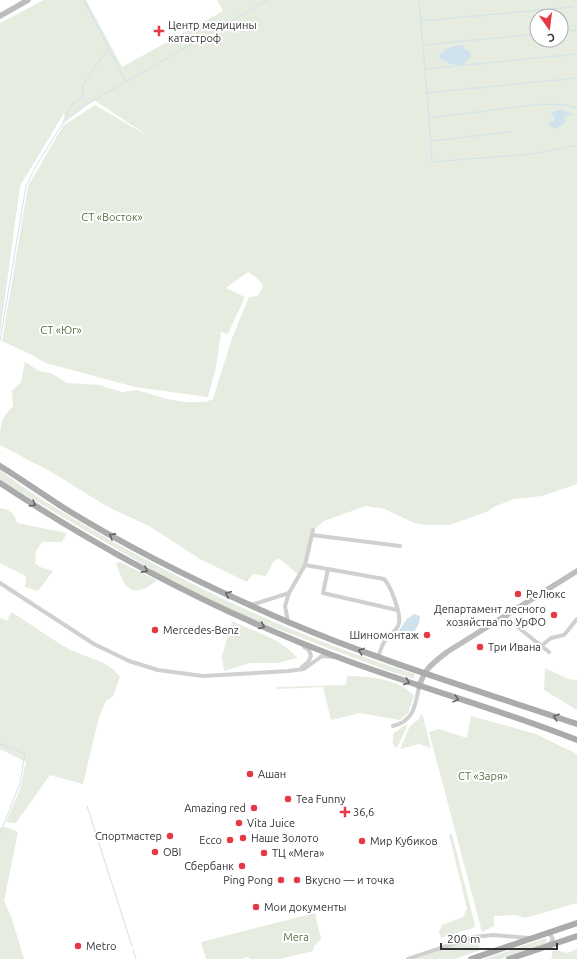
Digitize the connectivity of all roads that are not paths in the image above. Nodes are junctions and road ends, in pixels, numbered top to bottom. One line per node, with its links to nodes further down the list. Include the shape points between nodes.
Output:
1 (28, 0): 2 (street)
2 (0, 16)
3 (0, 466): 13 (main road, one-way to 3, via 112,536)
4 (0, 483): 18 (main road, one-way to 18, via 84,536 164,580)
5 (313, 530): 6 (street)
6 (312, 535): 7 (street); 8 (street)
7 (400, 546)
8 (305, 565): 9 (street); 12 (street)
9 (328, 569): 14 (street, via 384,580 388,584); 14 (street, via 323,593)
10 (577, 571): 15 (street)
11 (0, 583): 23 (street, via 94,644 129,661 158,670 193,676)
12 (289, 593): 13 (street); 17 (street, via 284,606)
13 (252, 605): 17 (main road)
14 (397, 610): 21 (street, via 400,622 394,633 384,642)
15 (504, 616): 19 (street); 24 (street, via 447,652)
16 (577, 619): 19 (street, via 564,635 551,638)
17 (288, 622): 21 (main road, one-way to 17)
18 (291, 639): 22 (main road); 23 (street, via 309,650 311,656 305,665)
19 (541, 646): 20 (street)
20 (549, 652)
21 (378, 657): 24 (main road)
22 (344, 660): 23 (street, via 322,656 304,668); 25 (main road, one-way to 25)
23 (289, 671)
24 (424, 673): 25 (street); 26 (main road, one-way to 24)
25 (419, 687): 27 (street, via 411,716 403,724); 28 (main road, one-way to 28)
26 (577, 724)
27 (393, 726)
28 (577, 740)
29 (577, 923): 30 (main road)
30 (546, 934): 32 (main road); 33 (street, via 550,934 553,939)
31 (577, 936): 33 (main road)
32 (533, 938): 34 (street, via 480,936); 35 (main road)
33 (549, 945): 36 (main road)
34 (408, 959)
35 (471, 959)
36 (509, 959)

